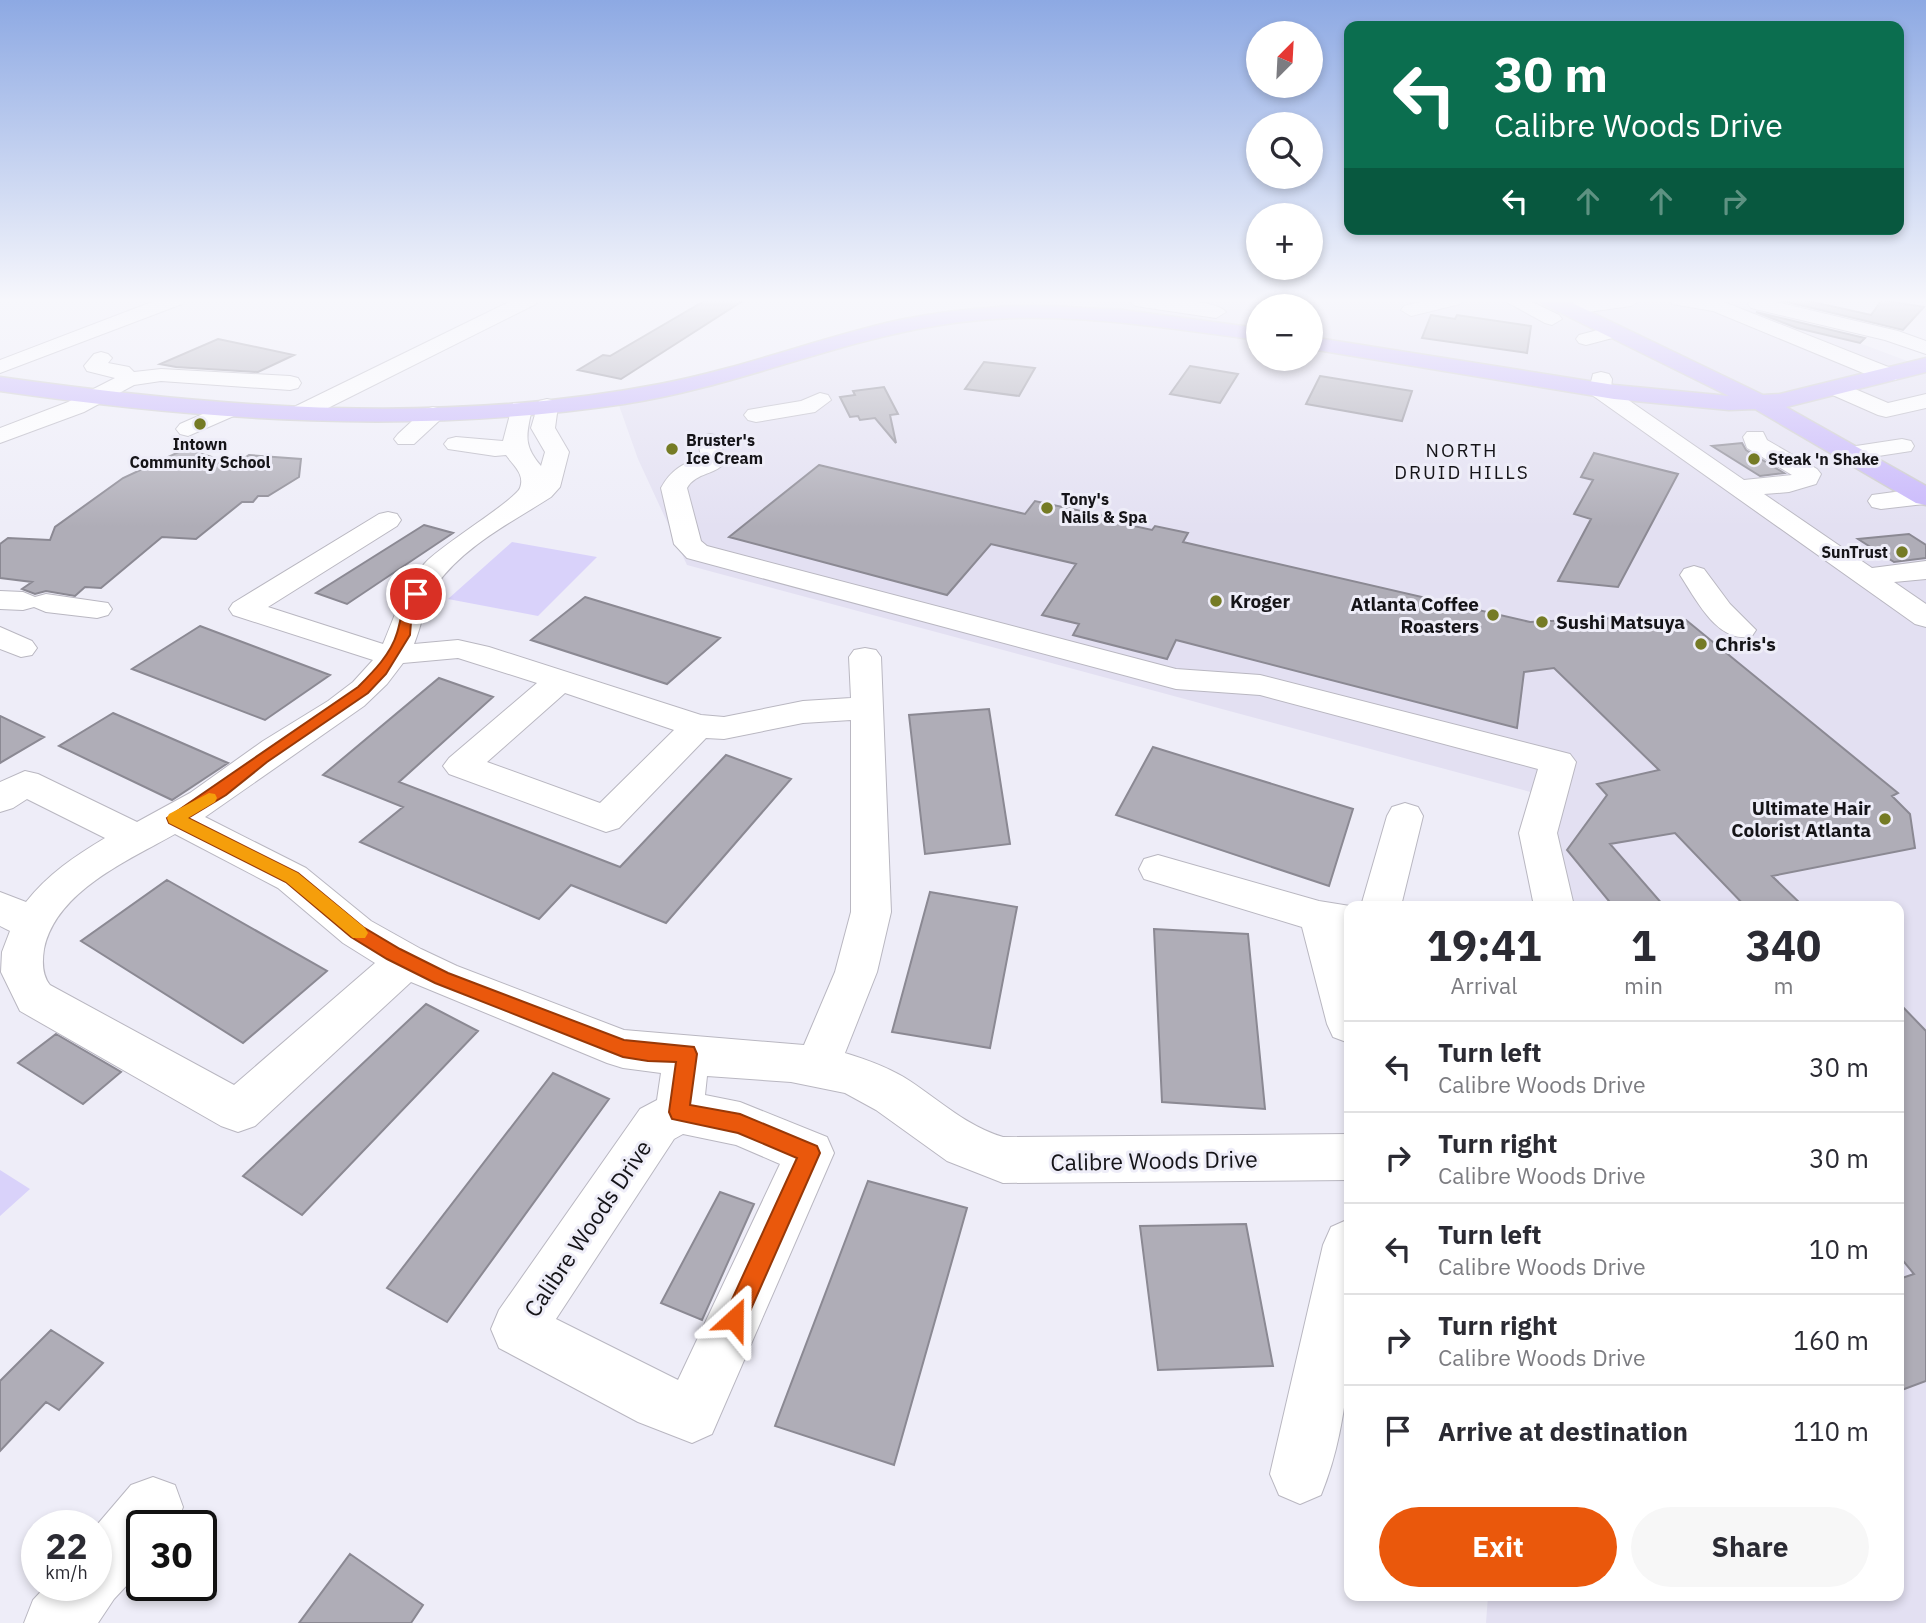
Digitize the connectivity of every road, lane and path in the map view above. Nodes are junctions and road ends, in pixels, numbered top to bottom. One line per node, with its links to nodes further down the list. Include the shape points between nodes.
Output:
1 (125, 376): 10 (street)
2 (155, 376): 10 (street)
3 (173, 376): 11 (street)
4 (375, 376): 23 (street)
5 (730, 376): 20 (main road, via 628,397)
6 (1544, 376): 13 (main road)
7 (1694, 376): 15 (main road, via 1687,390)
8 (1705, 376): 19 (main road)
9 (1885, 376): 14 (main road)
10 (129, 379): 16 (street)
11 (290, 383)
12 (0, 384): 16 (main road)
13 (1605, 387): 15 (main road); 34 (main road, via 1758,421); 35 (street)
14 (1836, 388): 18 (street, via 1886,410); 19 (main road)
15 (1656, 397): 19 (main road)
16 (96, 398): 22 (main road); 27 (street)
17 (820, 400): 25 (street, via 807,407)
18 (1926, 401)
19 (1760, 402): 34 (main road)
20 (547, 406): 21 (main road); 38 (street, via 543,428 555,445 553,461 561,484)
21 (521, 408): 24 (main road); 33 (street)
22 (228, 410): 23 (main road); 26 (street)
23 (302, 412): 24 (main road)
24 (433, 414): 29 (street)
25 (756, 415)
26 (188, 429)
27 (0, 436)
28 (1755, 437): 35 (street, via 1755,443 1808,474 1807,479)
29 (406, 439)
30 (710, 441): 58 (street, via 714,461 690,470 674,488 688,544 696,552 1176,678 1260,685 1558,762 1538,833)
31 (456, 444): 33 (street)
32 (1902, 446): 34 (street)
33 (515, 447): 38 (street, via 533,471 534,486)
34 (1849, 452): 36 (main road)
35 (1740, 488): 42 (street)
36 (1925, 496): 37 (street)
37 (1881, 501)
38 (515, 515): 47 (street, via 440,563 425,580)
39 (388, 520): 47 (street, via 244,609)
40 (1926, 570): 42 (street)
41 (1694, 575): 46 (street, via 1719,610)
42 (1866, 577): 45 (street)
43 (23, 601): 44 (street)
44 (97, 609)
45 (1926, 618)
46 (1741, 630)
47 (392, 655): 49 (street, via 457,649); 54 (street, via 363,690 337,710)
48 (865, 657): 50 (street)
49 (560, 680): 51 (street); 51 (street, via 461,766 606,819)
50 (868, 708): 51 (street, via 803,712 724,728); 64 (street, via 868,937)
51 (698, 726)
52 (0, 799): 55 (street, via 24,783)
53 (1405, 816): 57 (street)
54 (175, 818): 55 (street); 61 (street, Calibre Woods Drive, via 292,878 357,932)
55 (137, 838): 59 (street)
56 (1158, 869): 60 (street)
57 (1382, 901)
58 (1553, 901)
59 (16, 916): 61 (street, via 21,972 35,998 238,1111)
60 (1334, 919): 62 (street)
61 (406, 961): 63 (street, Calibre Woods Drive, via 603,1042 648,1053)
62 (1344, 989)
63 (687, 1054): 64 (street, Calibre Woods Drive, via 749,1057); 65 (street)
64 (816, 1068): 66 (street, Calibre Woods Drive, via 866,1081 963,1145 1003,1160)
65 (679, 1112): 65 (street, Calibre Woods Drive, via 657,1124 519,1329 659,1402 692,1414 810,1153 740,1124)
66 (1344, 1157)
67 (1344, 1268): 68 (street)
68 (1300, 1474)
69 (153, 1507): 70 (street)
70 (112, 1557)
71 (75, 1601): 72 (street)
72 (56, 1623)

